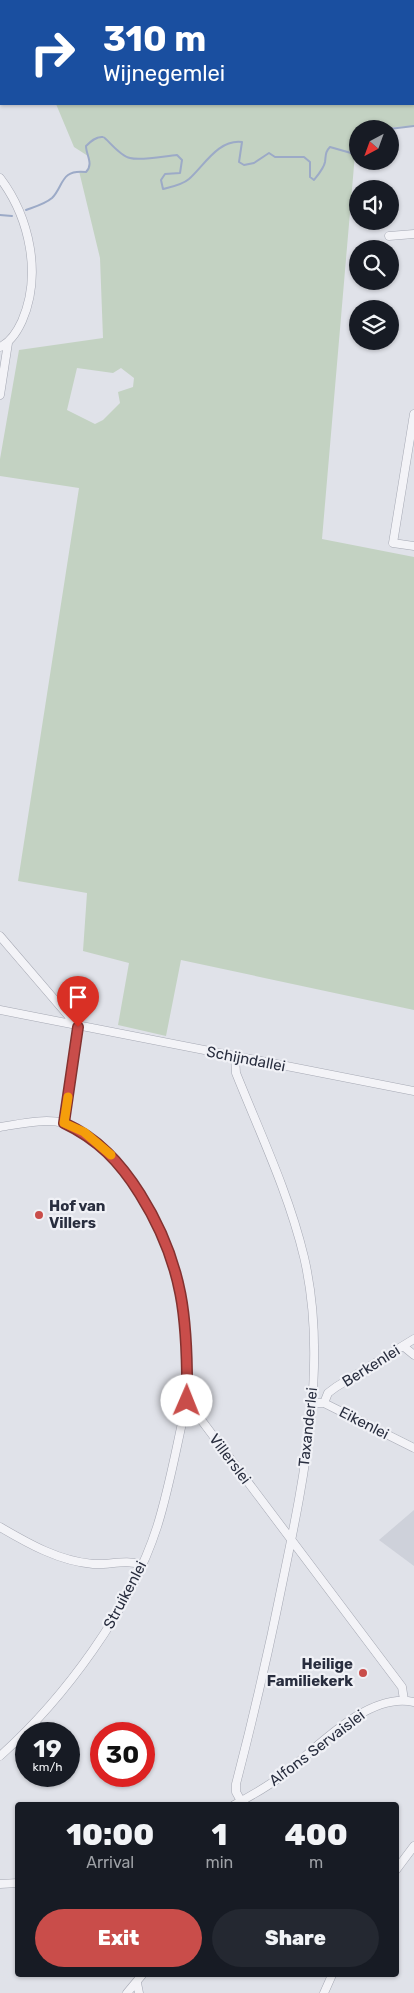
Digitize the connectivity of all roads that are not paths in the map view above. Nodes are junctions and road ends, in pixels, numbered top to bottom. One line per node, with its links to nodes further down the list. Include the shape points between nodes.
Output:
1 (0, 178): 4 (street, via 21,218 32,259 31,289 25,313)
2 (414, 234): 3 (street)
3 (389, 236)
4 (4, 345): 5 (street)
5 (0, 395)
6 (414, 414): 7 (street, via 393,543)
7 (414, 546)
8 (0, 936): 10 (street)
9 (0, 1010): 10 (street, Schijndallei)
10 (78, 1027): 11 (street, Schijndallei); 13 (street)
11 (235, 1056): 12 (street, Schijndallei); 18 (street, Taxanderlei, via 236,1073 287,1201 304,1259 312,1324)
12 (414, 1091)
13 (64, 1123): 14 (street, via 37,1122); 20 (street, via 84,1132 108,1151 153,1215 171,1254 185,1318)
14 (0, 1127)
15 (414, 1339): 16 (street, Berkenlei)
16 (403, 1346): 17 (street); 19 (street, Berkenlei)
17 (414, 1356)
18 (313, 1391): 19 (street, Berkenlei); 21 (street, Taxanderlei)
19 (328, 1393): 22 (street, Berkenlei)
20 (187, 1401): 25 (street, Villerslei); 26 (street, Struikenlei, via 162,1510)
21 (313, 1403): 22 (street, Eikenlei); 25 (street, Taxanderlei)
22 (324, 1403): 23 (street, Eikenlei)
23 (414, 1448)
24 (0, 1527): 26 (street, via 54,1555 93,1564 132,1561)
25 (292, 1540): 27 (street, Villerslei, via 402,1687); 30 (street, Taxanderlei, via 236,1784)
26 (143, 1565): 29 (street, Struikenlei, via 124,1602 84,1662)
27 (404, 1700): 28 (street); 31 (street, Alfons Servaislei, via 378,1706 354,1718 282,1776)
28 (414, 1702)
29 (0, 1756)
30 (238, 1802)
31 (240, 1802)
32 (414, 1846): 33 (street)
33 (399, 1866)
34 (15, 1883): 35 (street)
35 (0, 1884)
36 (141, 1977): 38 (street)
37 (331, 1977): 41 (street)
38 (138, 1982): 39 (street); 40 (street)
39 (127, 1993)
40 (139, 1993)
41 (324, 1993)

